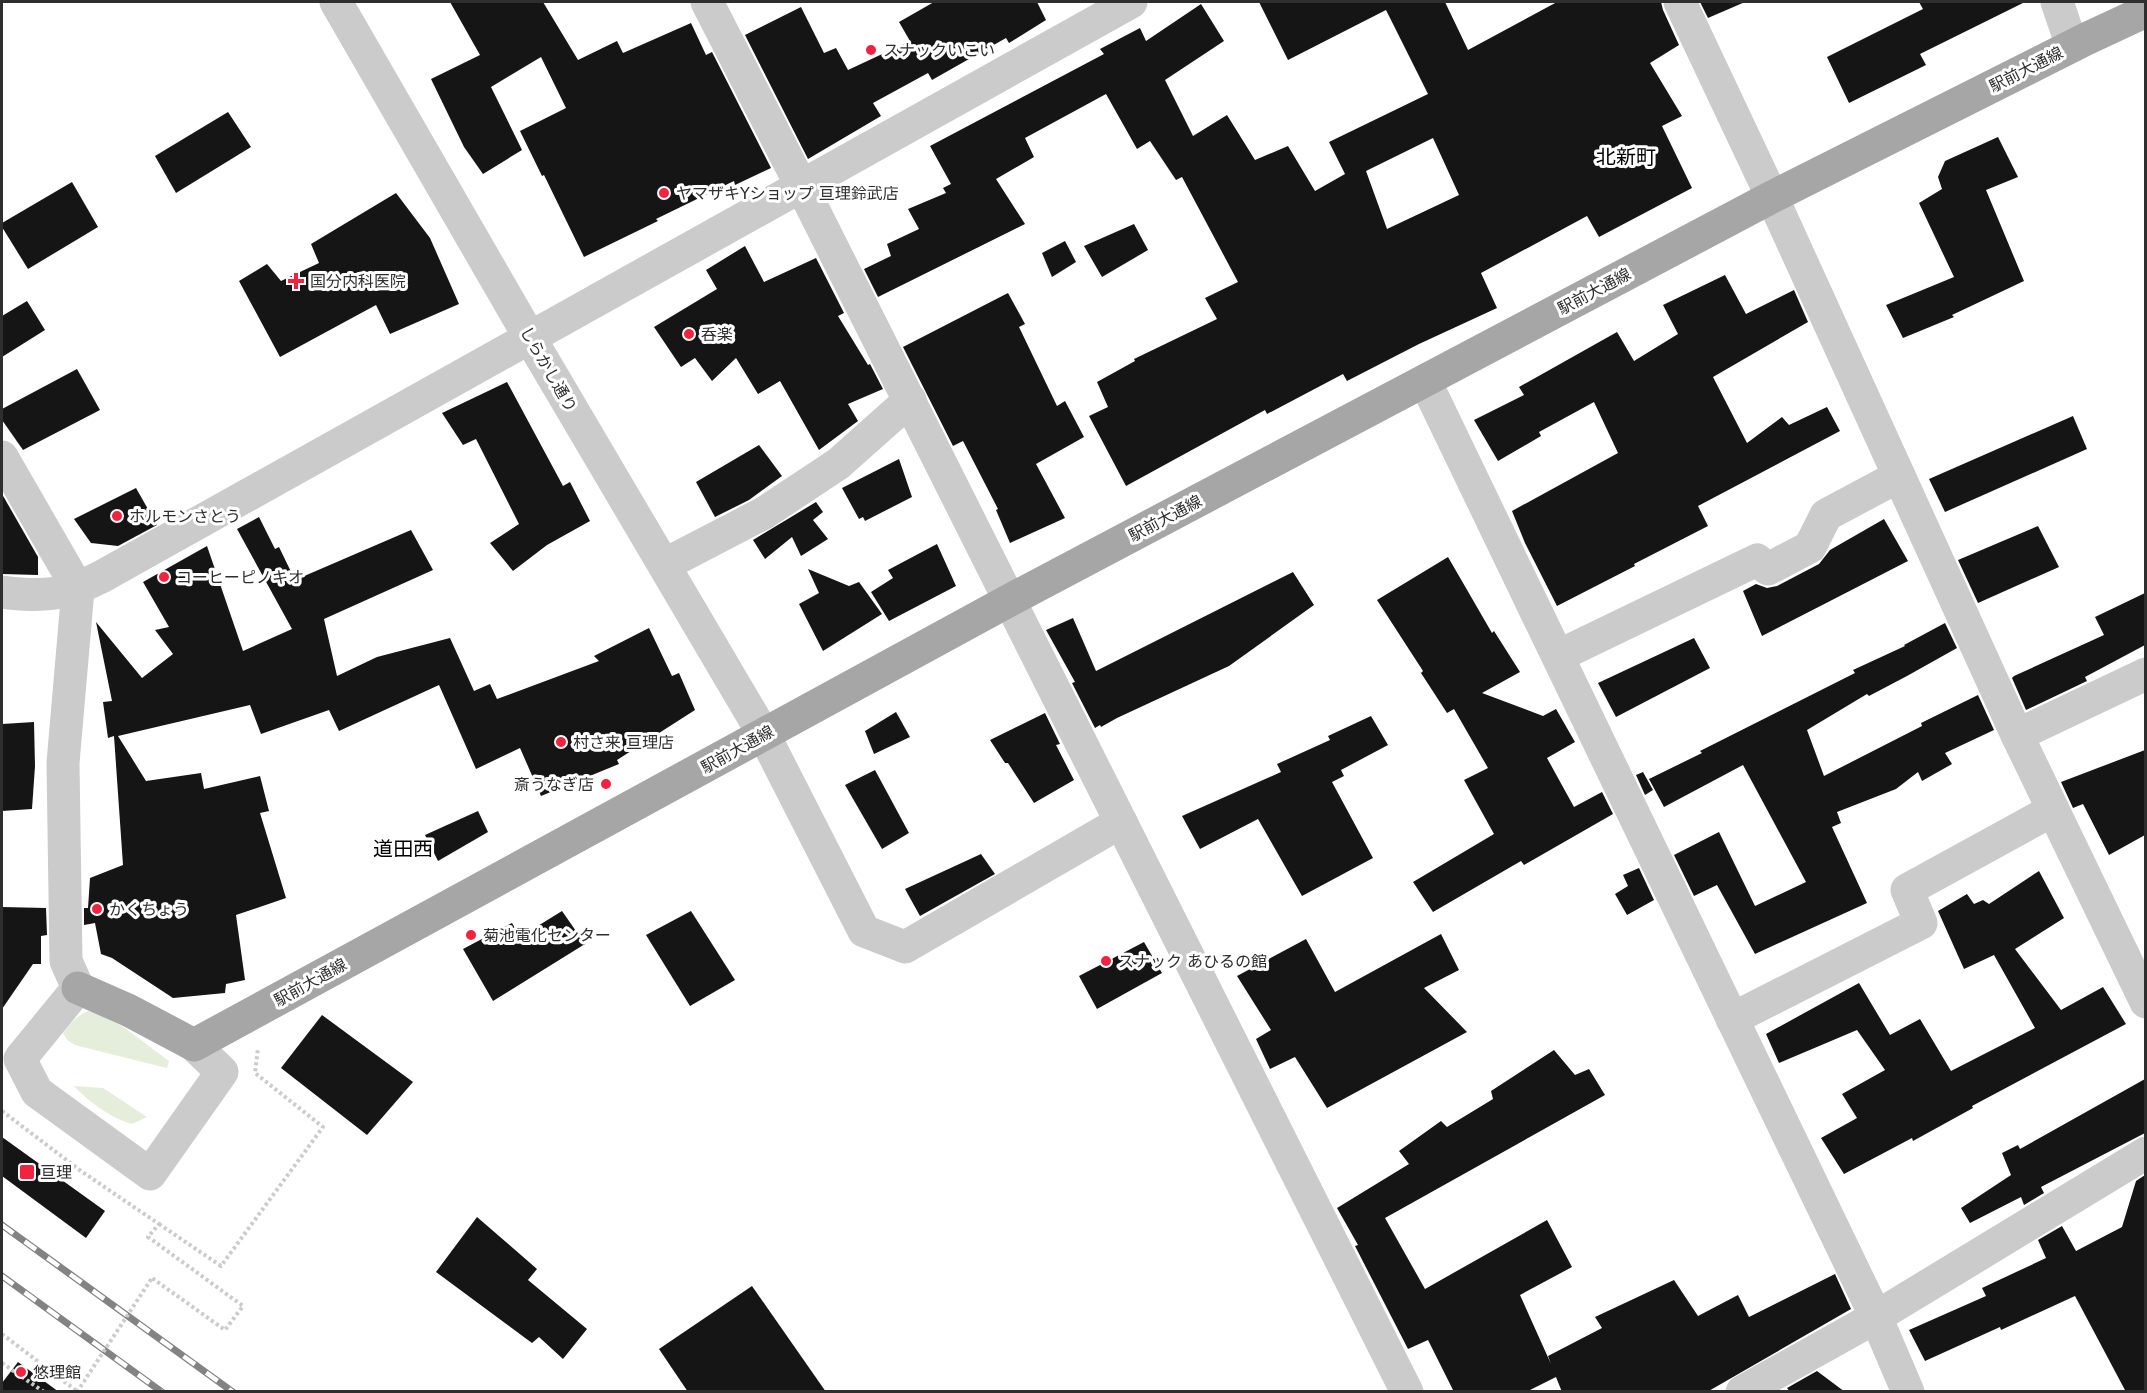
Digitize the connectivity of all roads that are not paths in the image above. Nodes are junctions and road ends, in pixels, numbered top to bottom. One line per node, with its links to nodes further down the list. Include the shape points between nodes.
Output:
1 (336, 2): 10 (street, しらかし通り)
2 (707, 2): 8 (street)
3 (1131, 2): 8 (street)
4 (1680, 2): 9 (street)
5 (2057, 2): 7 (street)
6 (2145, 11): 7 (main road, 駅前大通線)
7 (2072, 46): 9 (main road, 駅前大通線)
8 (802, 186): 10 (street); 12 (street)
9 (1772, 197): 11 (main road, 駅前大通線); 14 (street)
10 (530, 338): 15 (street, しらかし通り); 16 (street)
11 (1425, 381): 18 (main road, 駅前大通線); 19 (street)
12 (910, 400): 15 (street, via 838,464 764,513); 18 (street)
13 (2, 457): 16 (street)
14 (1899, 476): 19 (street, via 1826,515 1810,547 1768,569 1757,560); 22 (street)
15 (664, 565): 21 (street, しらかし通り)
16 (78, 589): 17 (street, via 34,597); 25 (street, via 63,763 66,961)
17 (2, 592)
18 (1010, 600): 21 (main road, 駅前大通線); 24 (street)
19 (1558, 656): 27 (street)
20 (2145, 675): 22 (street)
21 (764, 735): 24 (street, しらかし通り, via 864,931 905,947); 28 (main road, 駅前大通線)
22 (2017, 735): 23 (street)
23 (2053, 810): 26 (street); 27 (street, via 1907,890 1921,923)
24 (1121, 822): 31 (street)
25 (78, 988): 28 (main road); 28 (street, via 20,1059 37,1092 150,1174 222,1072)
26 (2145, 1002)
27 (1732, 1019): 30 (street)
28 (194, 1045)
29 (2145, 1153): 30 (street)
30 (1875, 1317): 32 (street); 33 (street)
31 (1407, 1392)
32 (1742, 1392)
33 (1908, 1392)

